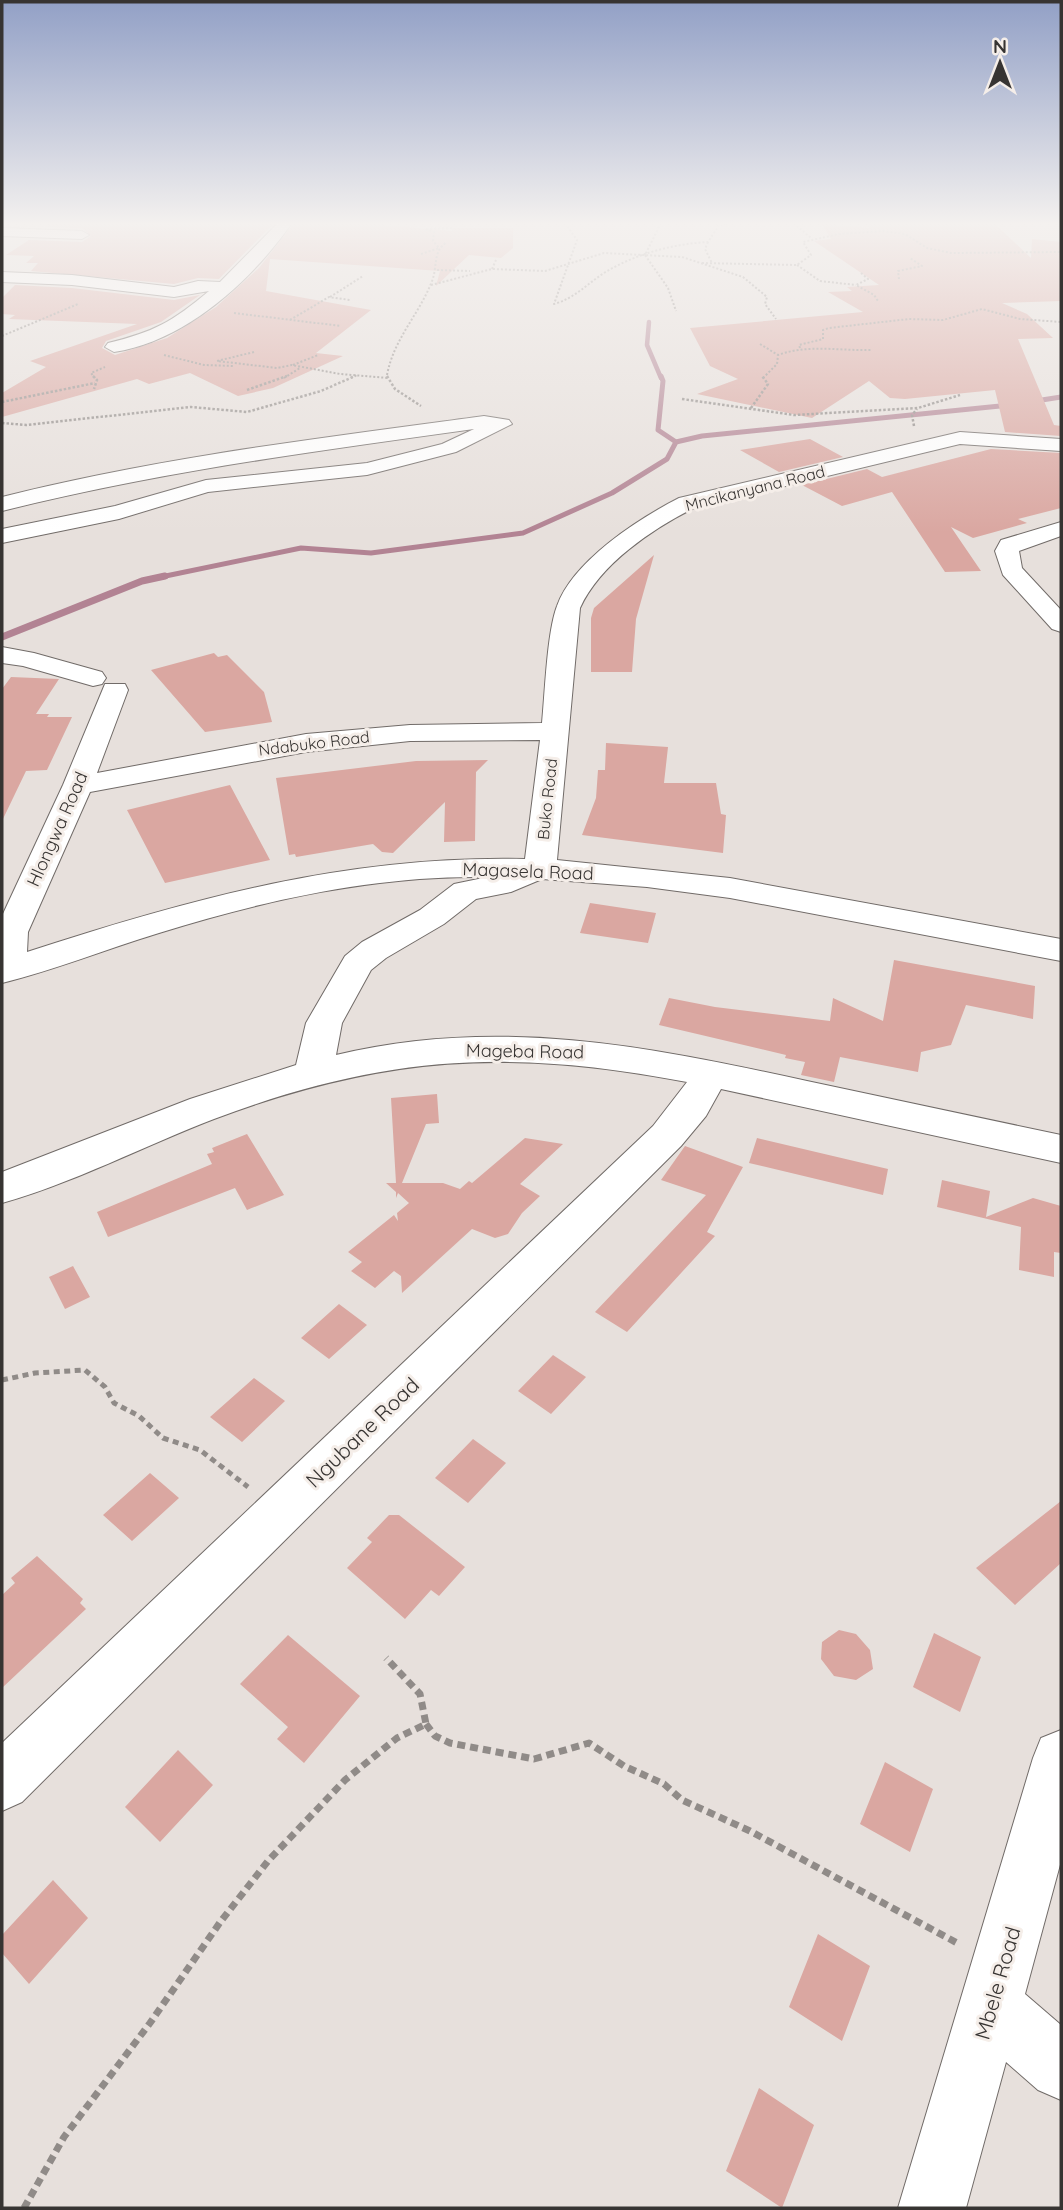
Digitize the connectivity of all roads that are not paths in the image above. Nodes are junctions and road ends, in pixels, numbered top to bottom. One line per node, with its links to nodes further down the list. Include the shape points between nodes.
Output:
1 (168, 326): 2 (street, via 149,339)
2 (114, 347)
3 (1061, 446): 9 (street, Mncikanyana Road, via 960,438 710,496 663,514 611,554 572,595)
4 (2, 504): 6 (street, via 214,458 484,422 502,424 449,448 367,469 206,486 119,512)
5 (1061, 528): 7 (street, via 1009,545 1007,551 1011,570)
6 (2, 536)
7 (1061, 624)
8 (2, 656): 10 (street, Hlongwa Road, via 24,656 104,684)
9 (554, 731): 10 (street, Ndabuko Road, via 410,733 306,743); 11 (street, Buko Road)
10 (78, 785): 13 (street, Hlongwa Road, via 11,932)
11 (540, 868): 12 (street, Magasela Road, via 718,887); 13 (street, Magasela Road, via 397,872 321,883 181,917); 15 (street, via 500,885 461,893 357,964 324,1023)
12 (1061, 950)
13 (7, 970)
14 (711, 1074): 15 (street, Mageba Road, via 591,1052 484,1047 413,1053); 16 (street, Mageba Road); 19 (street, Ngubane Road, via 667,1136)
15 (313, 1075): 17 (street, Mageba Road, via 237,1097)
16 (1061, 1150)
17 (2, 1188)
18 (1061, 1758): 20 (street, Mbele Road)
19 (2, 1782)
20 (996, 1987): 21 (street); 22 (street, Mbele Road)
21 (1061, 2067)
22 (932, 2208)

